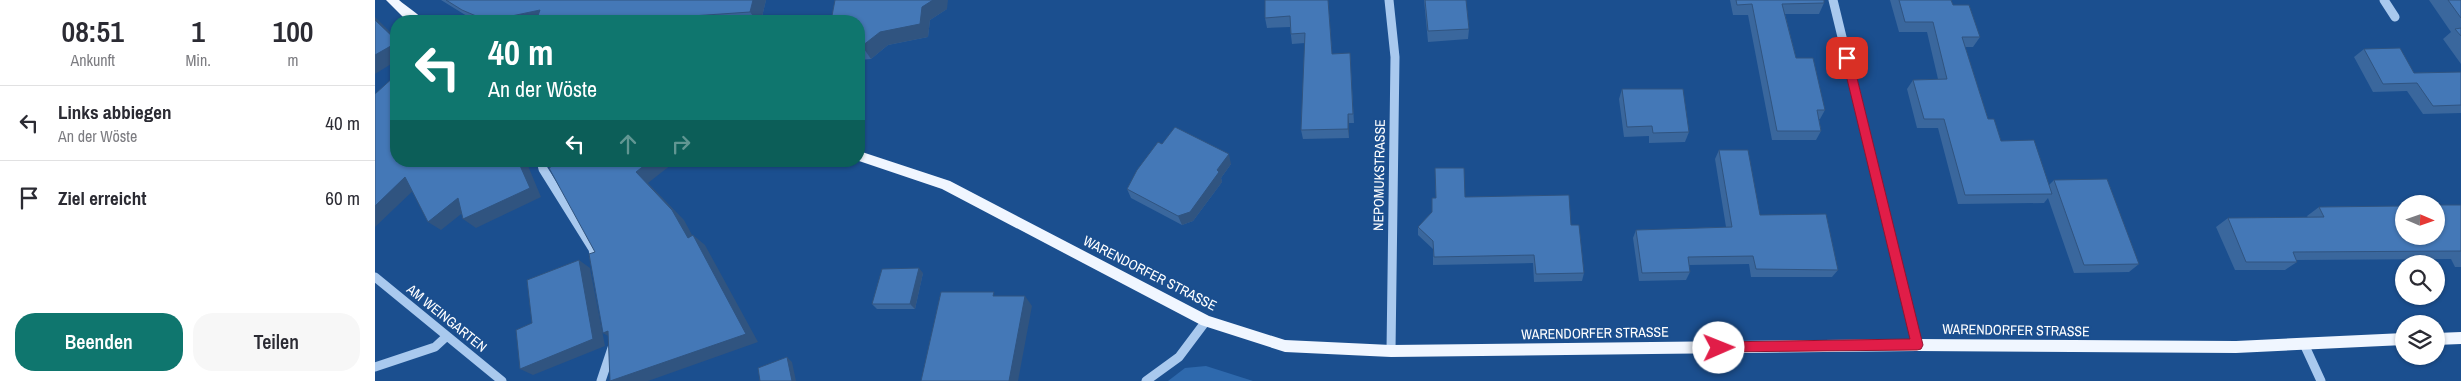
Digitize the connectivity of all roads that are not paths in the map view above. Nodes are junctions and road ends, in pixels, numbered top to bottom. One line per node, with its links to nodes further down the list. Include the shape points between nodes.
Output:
1 (392, 0): 5 (main road)
2 (1389, 0): 19 (street, NEPOMUKSTRASSE, via 1395,57)
3 (1833, 0): 18 (street)
4 (2384, 0): 6 (street)
5 (408, 15)
6 (2395, 17)
7 (865, 158): 11 (main road, WARENDORFER STRASSE, via 946,185)
8 (542, 167): 9 (street, via 593,249)
9 (598, 276)
10 (375, 277): 12 (street, AM WEINGARTEN)
11 (1205, 321): 19 (main road, WARENDORFER STRASSE, via 1285,346); 23 (street, via 1179,357)
12 (447, 336): 20 (street, via 435,347); 21 (street, AM WEINGARTEN)
13 (2461, 338): 15 (main road)
14 (2395, 339): 17 (main road, WARENDORFER STRASSE)
15 (2445, 339)
16 (610, 341): 22 (street, via 612,350)
17 (2304, 344): 18 (main road, WARENDORFER STRASSE, via 2187,348); 24 (street)
18 (1917, 345): 19 (main road, WARENDORFER STRASSE)
19 (1391, 351)
20 (375, 367)
21 (501, 381)
22 (601, 381)
23 (1146, 381)
24 (2321, 381)

